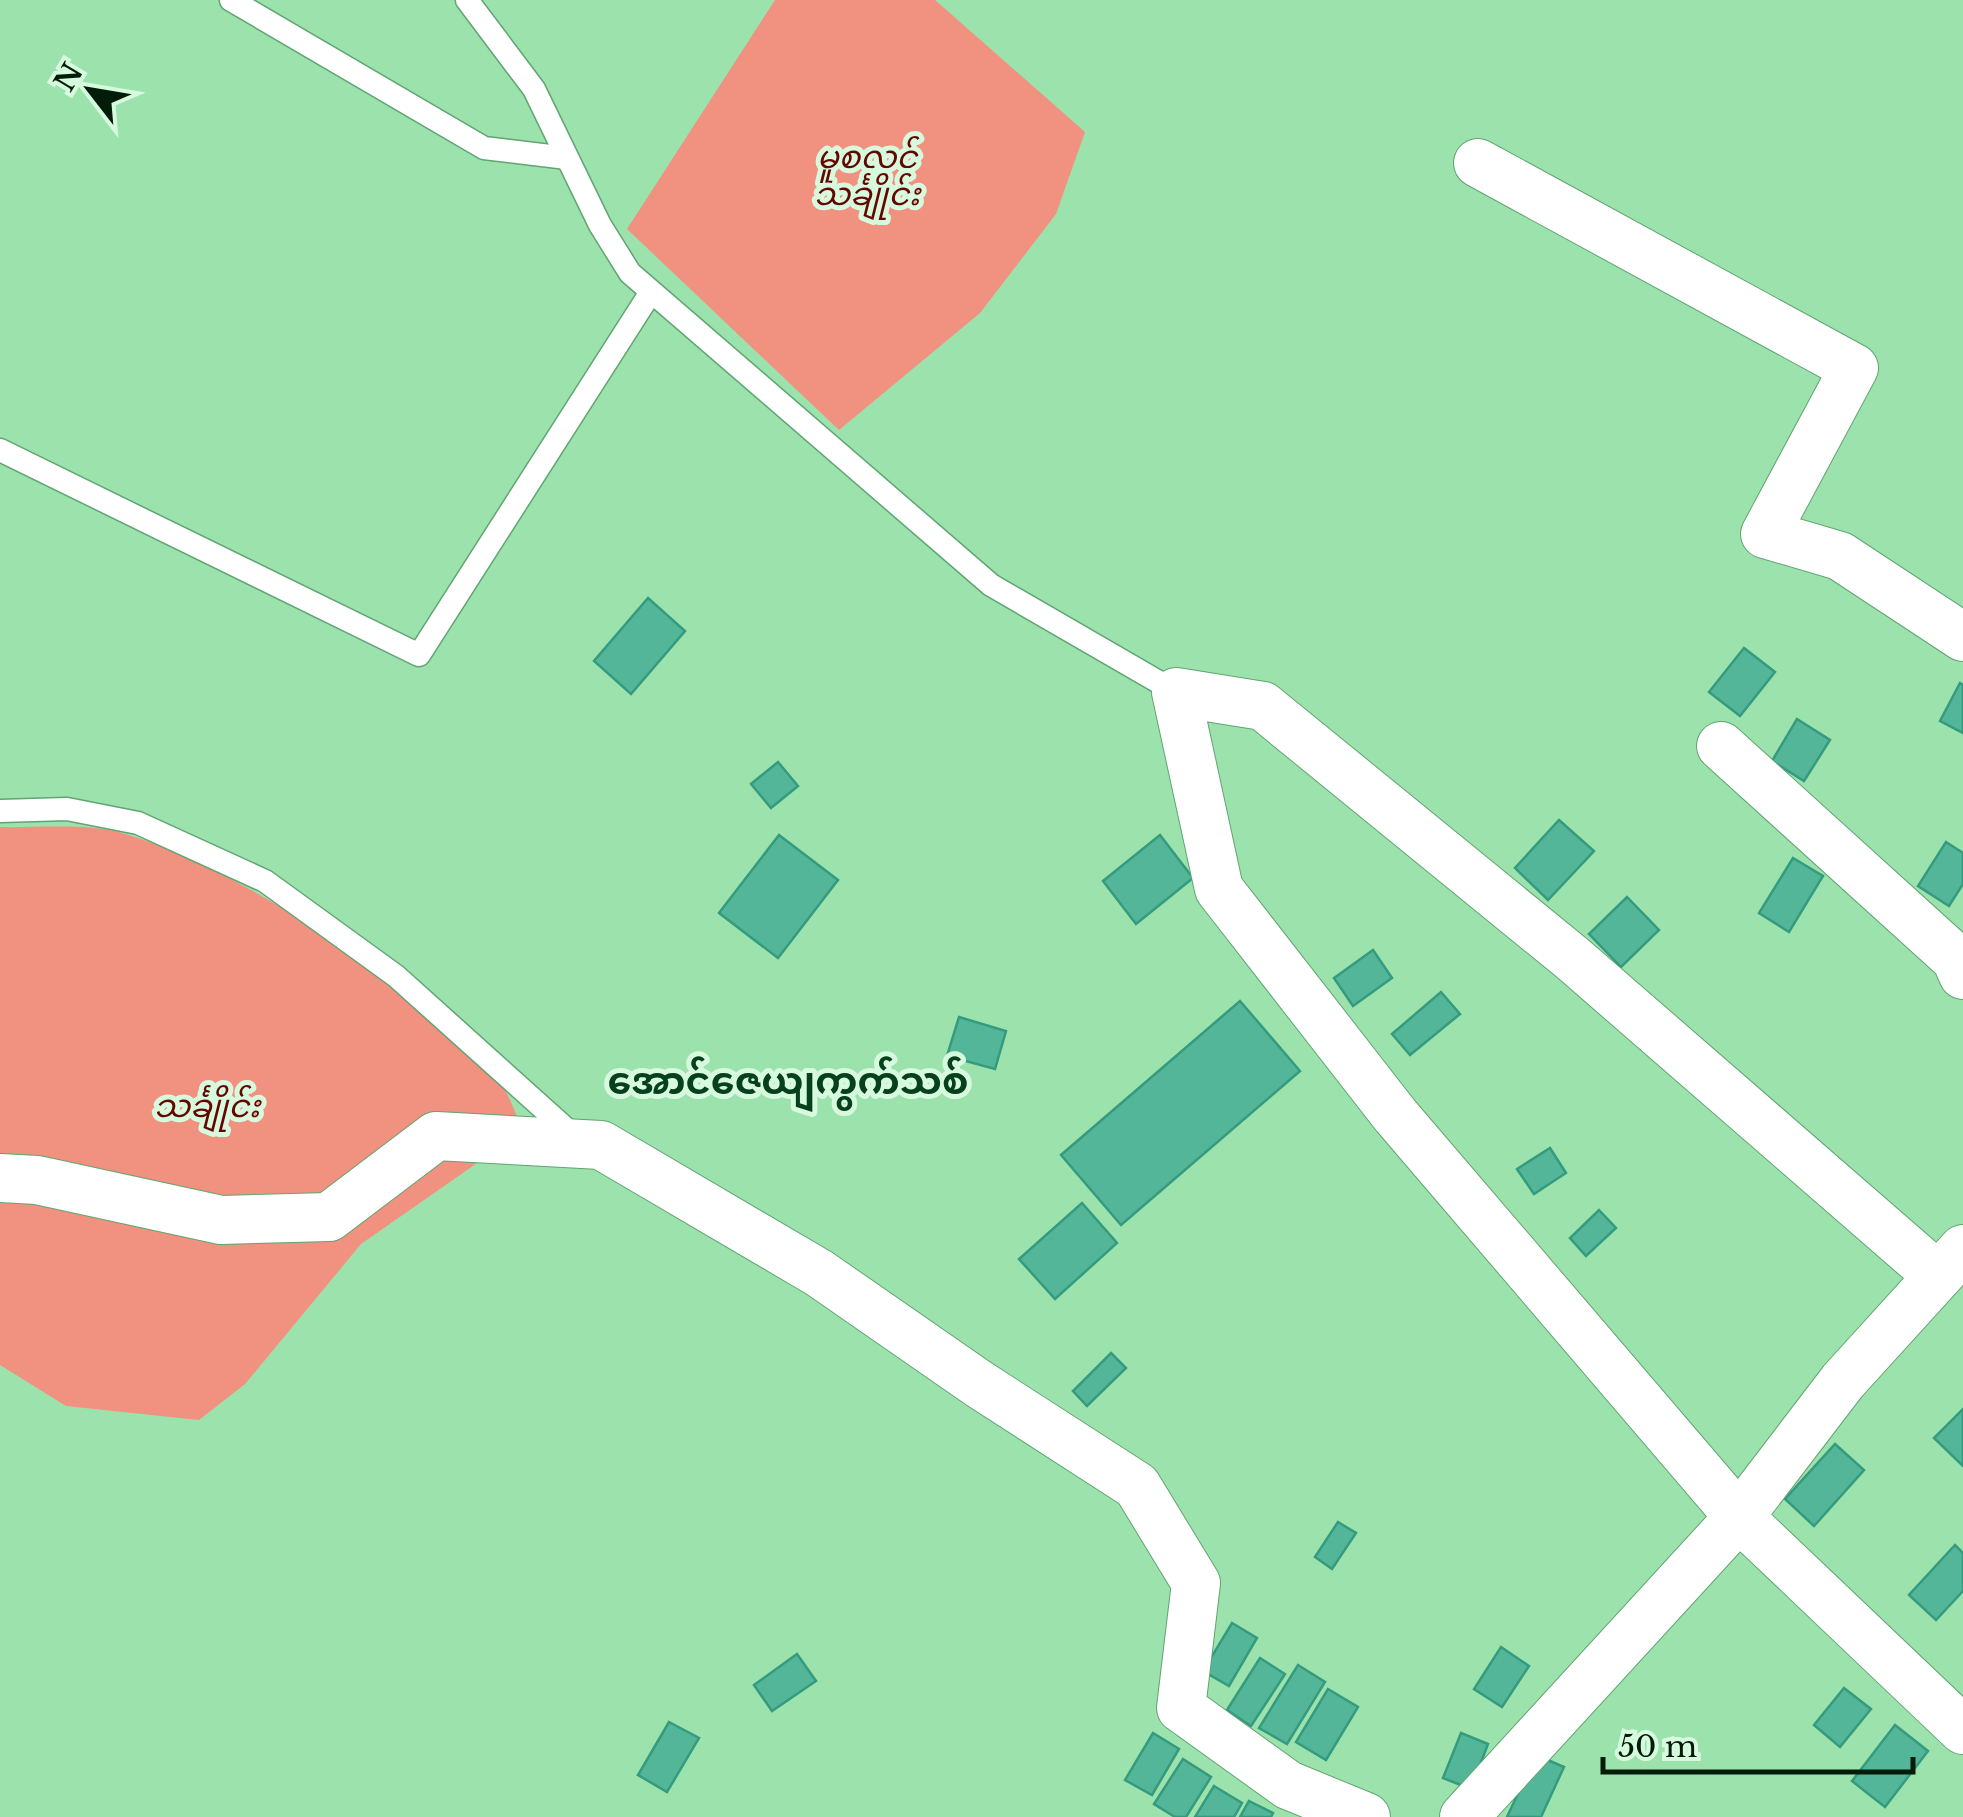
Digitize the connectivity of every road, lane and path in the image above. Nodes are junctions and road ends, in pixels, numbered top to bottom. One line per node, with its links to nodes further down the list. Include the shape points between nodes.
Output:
1 (231, 0): 3 (lane, via 484,148)
2 (467, 0): 3 (lane, via 534,89)
3 (568, 158): 5 (lane, via 630,274)
4 (1478, 163): 7 (street, via 1854,368 1765,534 1840,556)
5 (651, 292): 6 (lane, via 419,655); 8 (lane, via 991,584)
6 (0, 450)
7 (1963, 637)
8 (1176, 692): 14 (street, via 1263,706); 15 (street, via 1219,889 1395,1115)
9 (1722, 746): 11 (street, via 1956,958)
10 (0, 811): 12 (lane, via 67,810 138,823 265,882 396,976)
11 (1963, 975)
12 (582, 1144): 13 (street, via 436,1136 329,1218 221,1220); 17 (street, via 601,1145 819,1274 1137,1486 1196,1583 1181,1708 1288,1785)
13 (0, 1178)
14 (1951, 1262): 15 (street, via 1843,1381)
15 (1739, 1517): 16 (street); 18 (street)
16 (1963, 1730)
17 (1366, 1817)
18 (1464, 1817)

